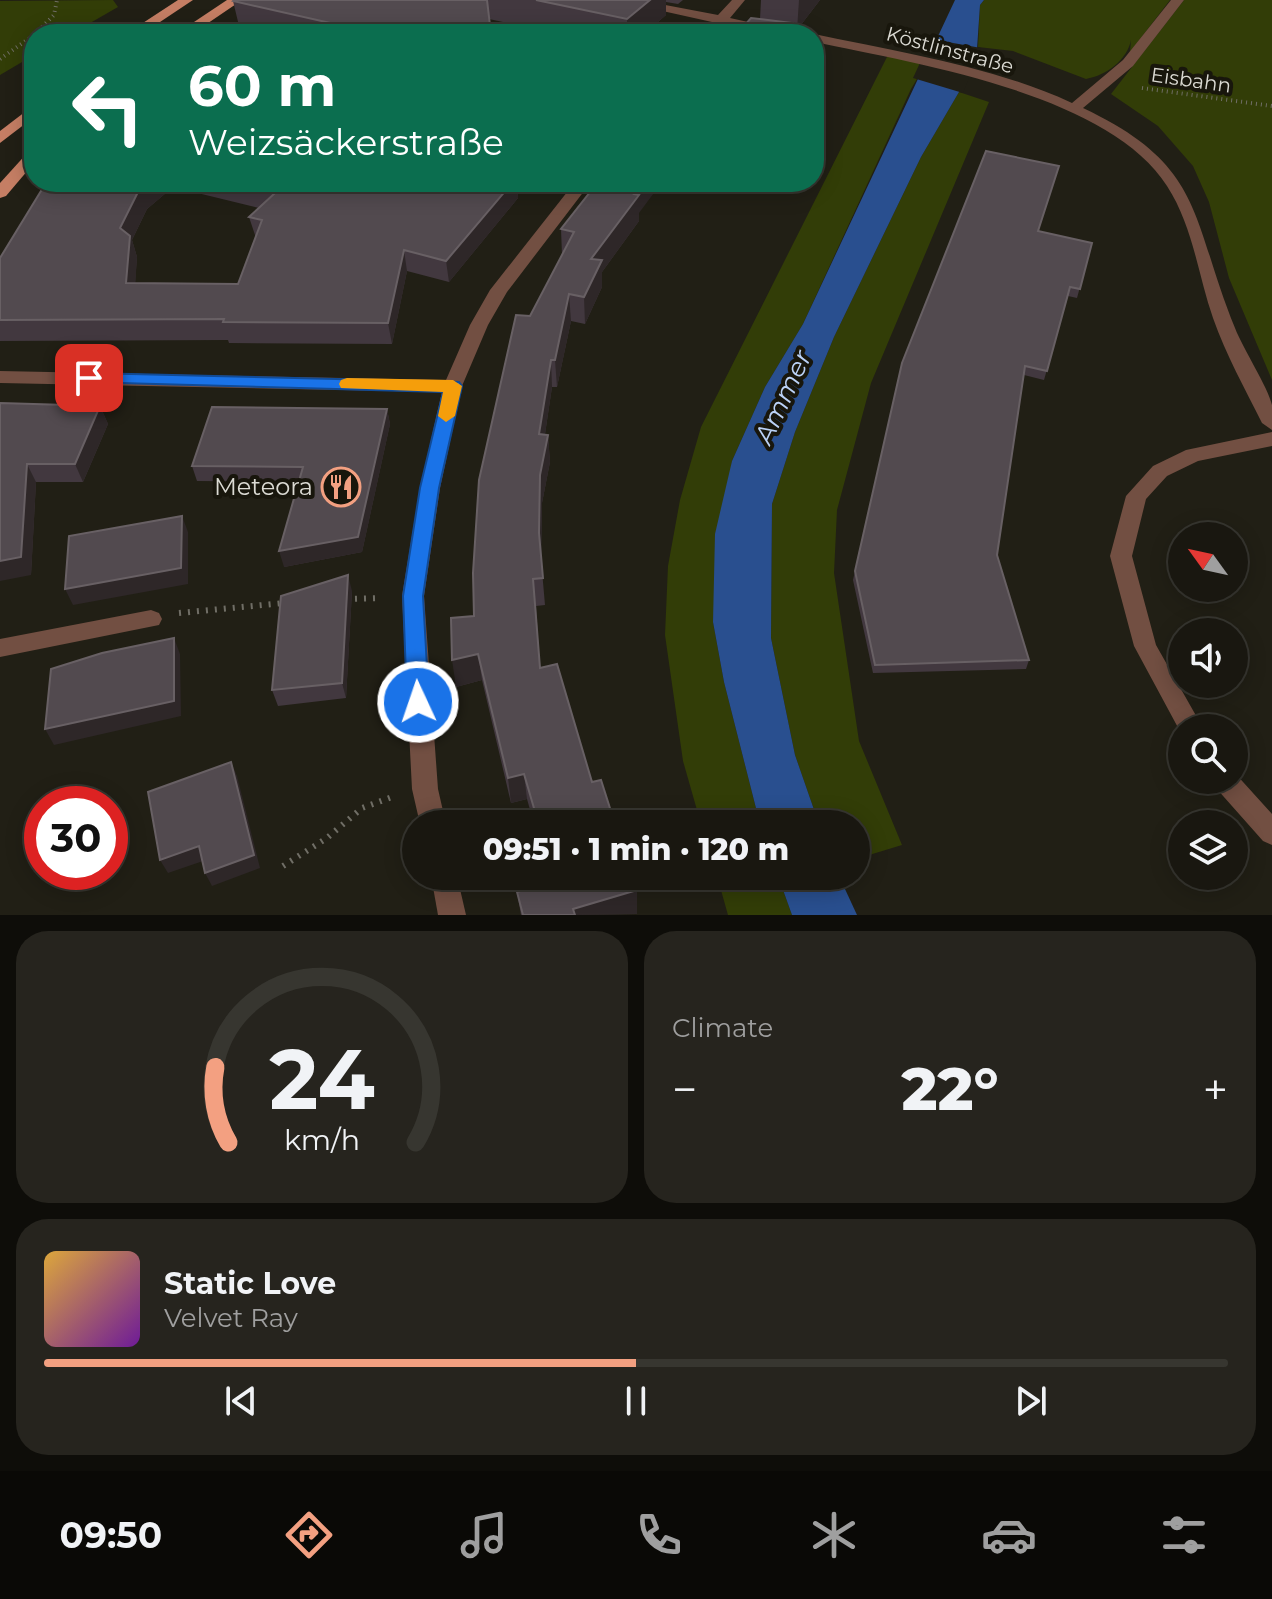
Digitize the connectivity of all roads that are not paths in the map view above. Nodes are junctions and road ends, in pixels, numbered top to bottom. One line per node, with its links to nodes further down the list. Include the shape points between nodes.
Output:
1 (187, 0): 7 (main road)
2 (236, 0): 8 (main road)
3 (619, 0): 6 (street)
4 (739, 0): 6 (street)
5 (1178, 0): 12 (street, via 1128,63)
6 (722, 18): 9 (street); 10 (street)
7 (149, 24)
8 (199, 24)
9 (717, 24)
10 (749, 24)
11 (824, 40): 12 (street, Köstlinstraße, via 941,65)
12 (1073, 109): 20 (street, Köstlinstraße, via 1137,144 1172,180 1192,222 1223,322)
13 (24, 118): 14 (main road)
14 (0, 139)
15 (24, 165): 17 (main road)
16 (575, 192): 19 (street, via 499,290)
17 (0, 193)
18 (0, 377): 19 (street)
19 (453, 386): 26 (street, via 413,596)
20 (1272, 423)
21 (1272, 439): 24 (street, via 1193,455 1160,471 1136,496 1121,556 1145,646)
22 (151, 619): 23 (street)
23 (0, 648)
24 (1183, 714)
25 (1237, 794): 27 (street)
26 (430, 810)
27 (1272, 833)
28 (447, 890): 29 (street)
29 (452, 915)

